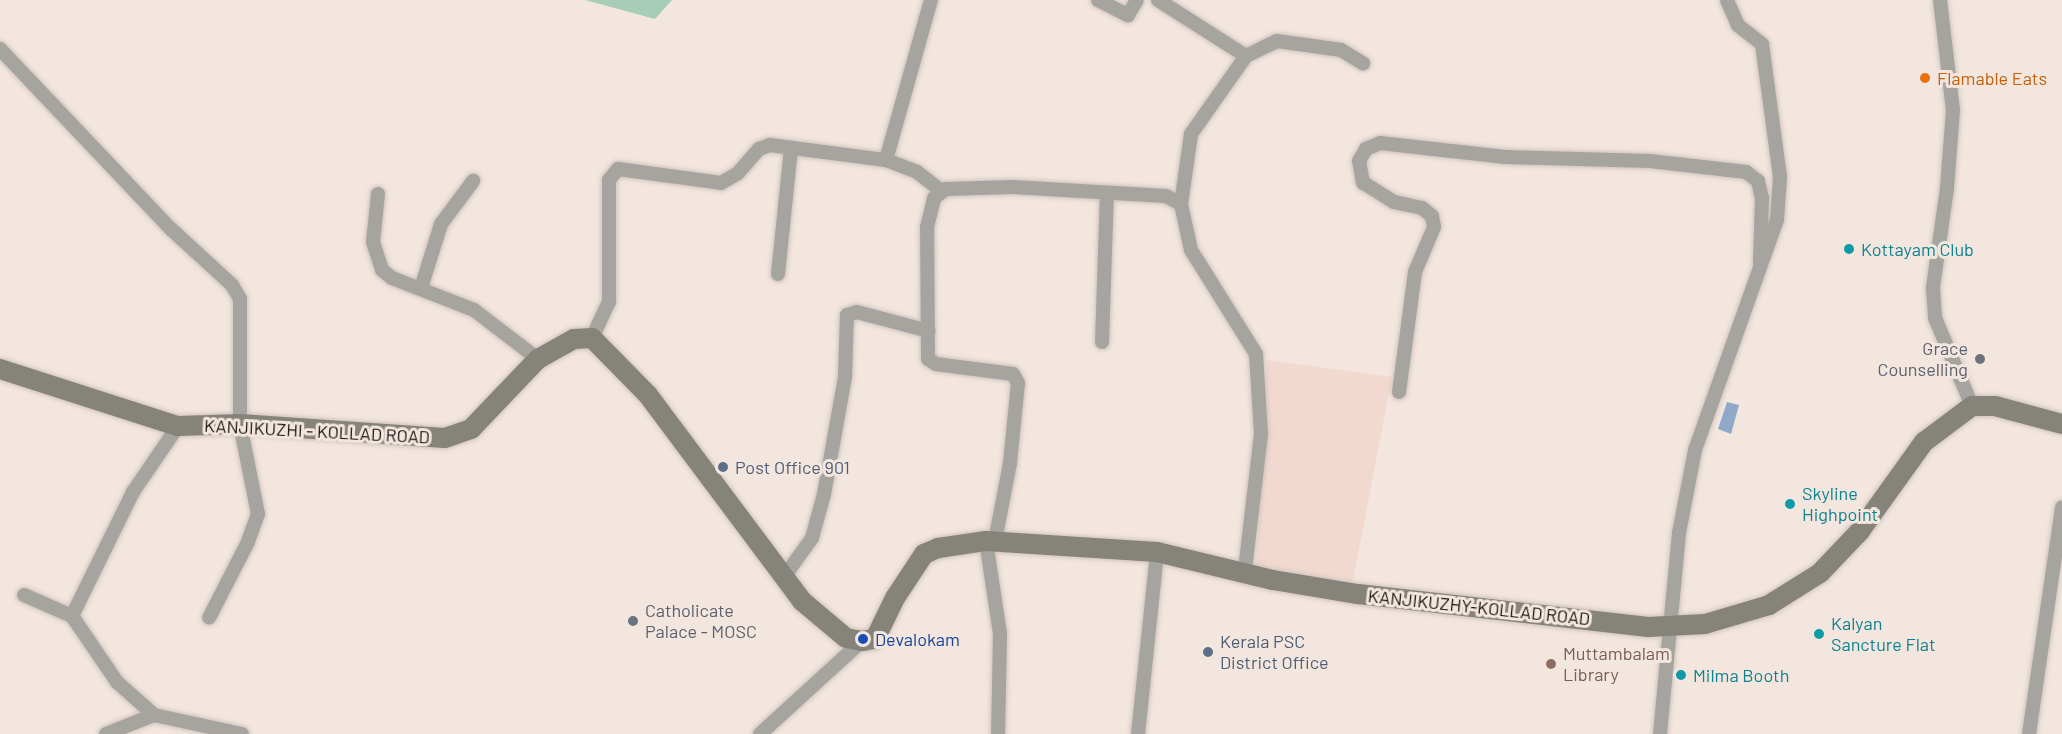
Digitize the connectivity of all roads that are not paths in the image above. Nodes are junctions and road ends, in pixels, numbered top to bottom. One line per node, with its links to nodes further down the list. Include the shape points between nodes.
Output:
1 (931, 0): 11 (street)
2 (1098, 0): 3 (street, via 1128,15)
3 (1137, 0)
4 (1158, 0): 8 (street)
5 (1727, 0): 17 (street, via 1738,25 1762,44 1780,177 1777,220)
6 (1940, 0): 26 (street, via 1953,110 1933,288 1935,318)
7 (0, 49): 27 (street, via 171,229 237,292 241,305)
8 (1246, 56): 9 (street, via 1277,41 1341,50); 16 (street, via 1191,134)
9 (1363, 63)
10 (791, 148): 11 (street); 18 (street); 21 (street, via 764,145 721,183 624,169 612,172 609,302)
11 (886, 160): 13 (street, via 917,171)
12 (473, 181): 19 (street, via 441,224)
13 (941, 191): 14 (street, via 1013,187); 20 (street, via 934,198 927,227)
14 (1107, 193): 16 (street, via 1166,196); 22 (street)
15 (378, 194): 19 (street, via 373,242 377,262 392,278)
16 (1180, 204): 33 (street, via 1191,250 1251,342 1259,370 1261,434)
17 (1760, 262): 25 (street, via 1762,198 1758,181 1746,172 1650,161 1505,157 1380,143 1366,149 1359,161 1363,183 1394,202 1422,208 1431,216 1434,227 1415,272); 38 (street, via 1695,450 1679,533)
18 (778, 274)
19 (421, 288): 23 (street, via 474,310)
20 (929, 331): 31 (street, via 930,362 1013,374 1018,379 1010,463); 34 (street, via 856,312 848,315 845,377 824,494 812,538)
21 (592, 338): 23 (main road, KANJIKUZHI - KOLLAD ROAD, via 574,339); 34 (main road, via 648,395)
22 (1102, 342)
23 (538, 359): 27 (main road, KANJIKUZHI - KOLLAD ROAD, via 471,429 445,438)
24 (0, 369): 29 (main road, KANJIKUZHI - KOLLAD ROAD)
25 (1399, 392)
26 (1972, 406): 28 (main road, via 1995,406); 38 (main road, KANJIKUZHY-KOLLAD ROAD, via 1924,442 1860,531 1797,591 1735,617)
27 (240, 424): 29 (main road, KANJIKUZHI - KOLLAD ROAD); 37 (street, via 257,520)
28 (2062, 424)
29 (178, 426): 36 (street, via 133,492)
30 (2062, 507): 47 (street)
31 (990, 541): 32 (main road, KANJIKUZHY-KOLLAD ROAD); 39 (main road, KANJIKUZHY-KOLLAD ROAD, via 938,548 924,554 895,598 875,639); 44 (street, via 1000,634)
32 (1157, 552): 33 (main road, KANJIKUZHY-KOLLAD ROAD); 45 (street)
33 (1245, 570): 38 (main road, KANJIKUZHY-KOLLAD ROAD, via 1273,580 1358,594)
34 (784, 577): 39 (main road, via 802,601 846,638)
35 (24, 595): 36 (street)
36 (72, 616): 40 (street, via 117,682)
37 (209, 618)
38 (1670, 628): 46 (street)
39 (862, 641): 43 (street)
40 (154, 715): 41 (street); 42 (street)
41 (106, 734)
42 (242, 734)
43 (760, 734)
44 (998, 734)
45 (1138, 734)
46 (1660, 734)
47 (2029, 734)

